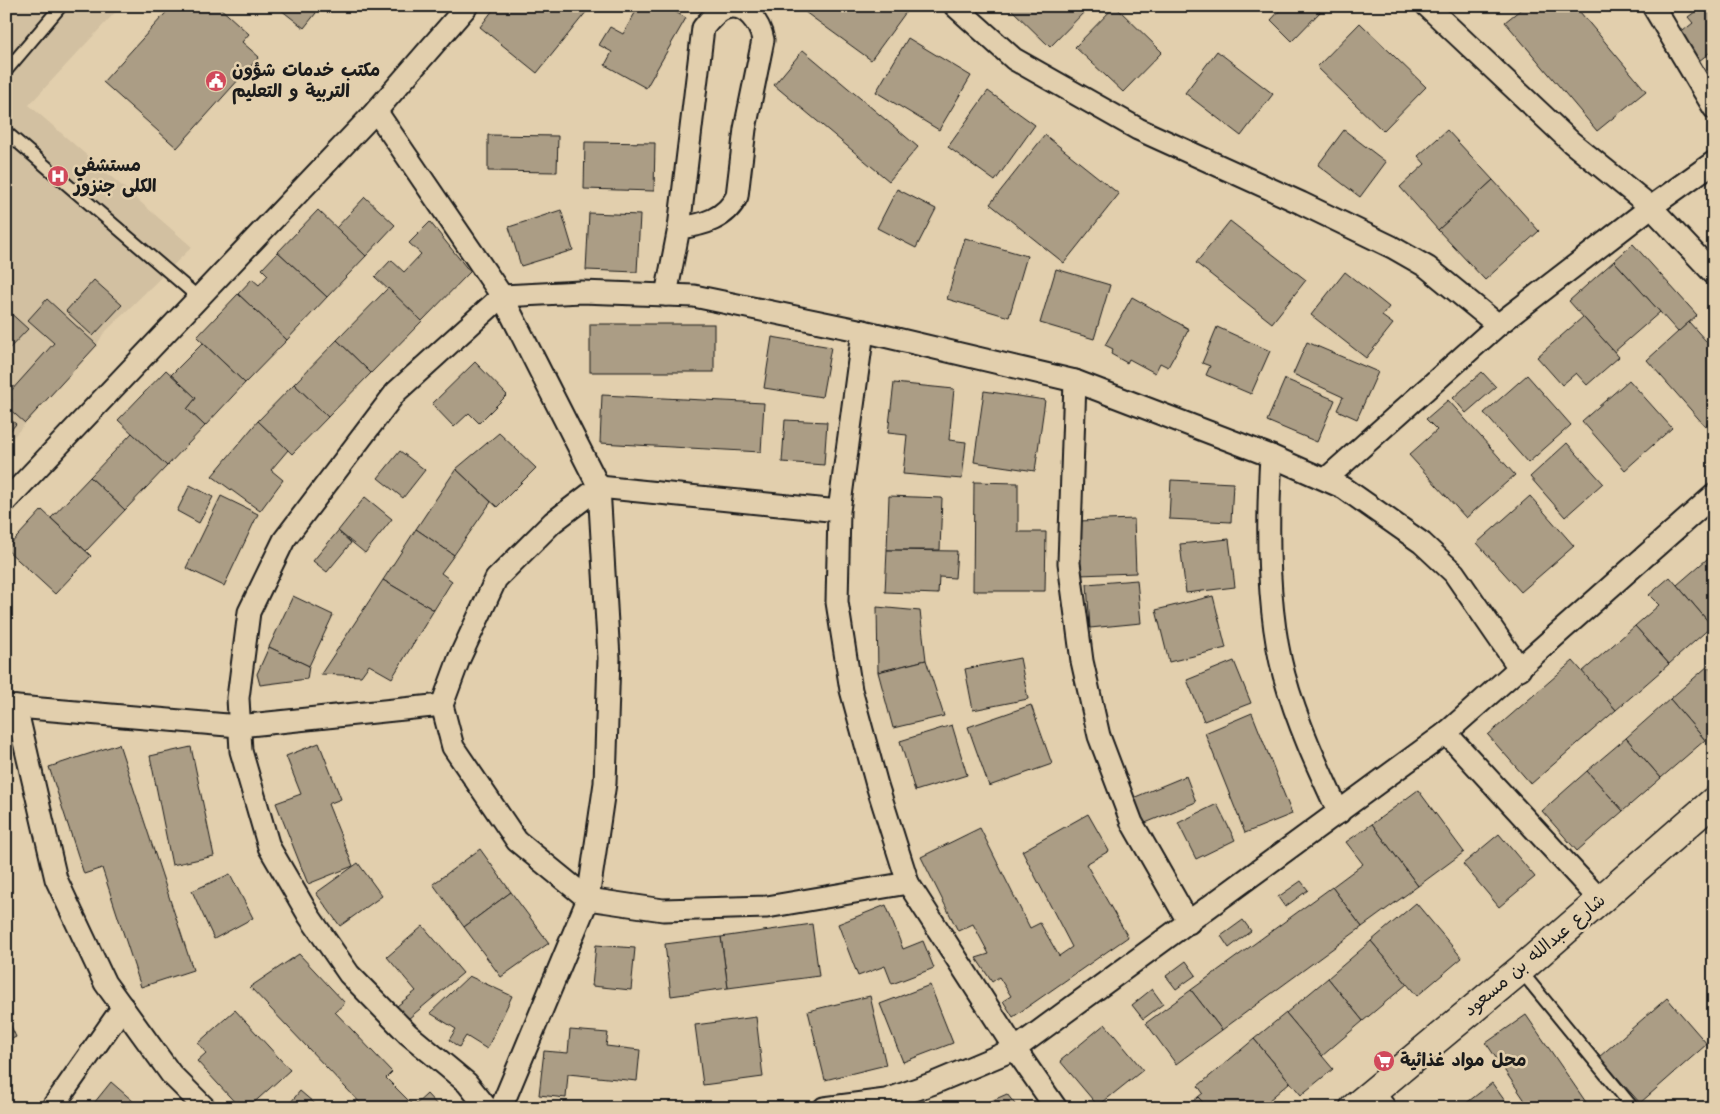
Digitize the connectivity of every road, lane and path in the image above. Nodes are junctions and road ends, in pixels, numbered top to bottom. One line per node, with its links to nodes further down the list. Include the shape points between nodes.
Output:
1 (61, 6): 6 (lane)
2 (467, 6): 8 (street)
3 (955, 6): 17 (street, via 1014,59 1138,129 1392,247 1427,267)
4 (1427, 6): 11 (street, via 1571,142)
5 (1653, 6): 7 (street)
6 (6, 71)
7 (1714, 108)
8 (376, 111): 15 (street); 16 (street)
9 (6, 132): 16 (lane)
10 (1714, 162): 11 (street)
11 (1651, 207): 13 (street); 17 (street)
12 (679, 228): 12 (street, via 703,28 712,17 727,8 738,9 752,16 761,28 763,40 745,130 737,196 715,220); 14 (street)
13 (1714, 274)
14 (666, 295): 15 (street, via 581,292); 18 (street, via 694,296)
15 (502, 296): 22 (street); 29 (street, via 396,392 284,540 249,612 238,698)
16 (199, 298): 24 (street)
17 (1498, 325): 21 (street)
18 (863, 331): 19 (street); 25 (street)
19 (1075, 381): 20 (street); 36 (street, via 1069,564 1082,661 1099,736 1132,823)
20 (1271, 456): 21 (street); 32 (street, via 1267,525 1276,627 1284,673 1297,718)
21 (1326, 479): 26 (street, via 1384,514 1454,573)
22 (599, 487): 25 (street); 27 (street, via 552,522 496,578); 34 (street, via 609,667 605,783)
23 (1714, 495): 26 (street)
24 (6, 501)
25 (839, 511): 33 (street, via 837,602 851,690)
26 (1520, 669): 30 (street)
27 (442, 705): 29 (street); 34 (street, via 453,747 518,841)
28 (11, 706): 29 (street); 38 (street, via 56,879 105,983)
29 (239, 726): 43 (street, via 241,751 269,846 309,916 349,974 408,1034 467,1082)
30 (1446, 733): 32 (street); 35 (street)
31 (1714, 801): 35 (street, شارع عبدالله بن مسعود)
32 (1340, 813): 36 (street)
33 (908, 883): 34 (street, via 767,907 663,910); 39 (street)
34 (588, 899): 44 (street)
35 (1601, 901): 37 (street, شارع عبدالله بن مسعود)
36 (1189, 923): 39 (street)
37 (1520, 970): 40 (street, شارع عبدالله بن مسعود); 47 (lane)
38 (123, 1007): 41 (street); 42 (street, via 171,1074)
39 (1015, 1049): 45 (street, via 886,1100); 46 (street)
40 (1370, 1102)
41 (52, 1108)
42 (205, 1108)
43 (487, 1108)
44 (501, 1108)
45 (824, 1108)
46 (1056, 1108)
47 (1633, 1108)

